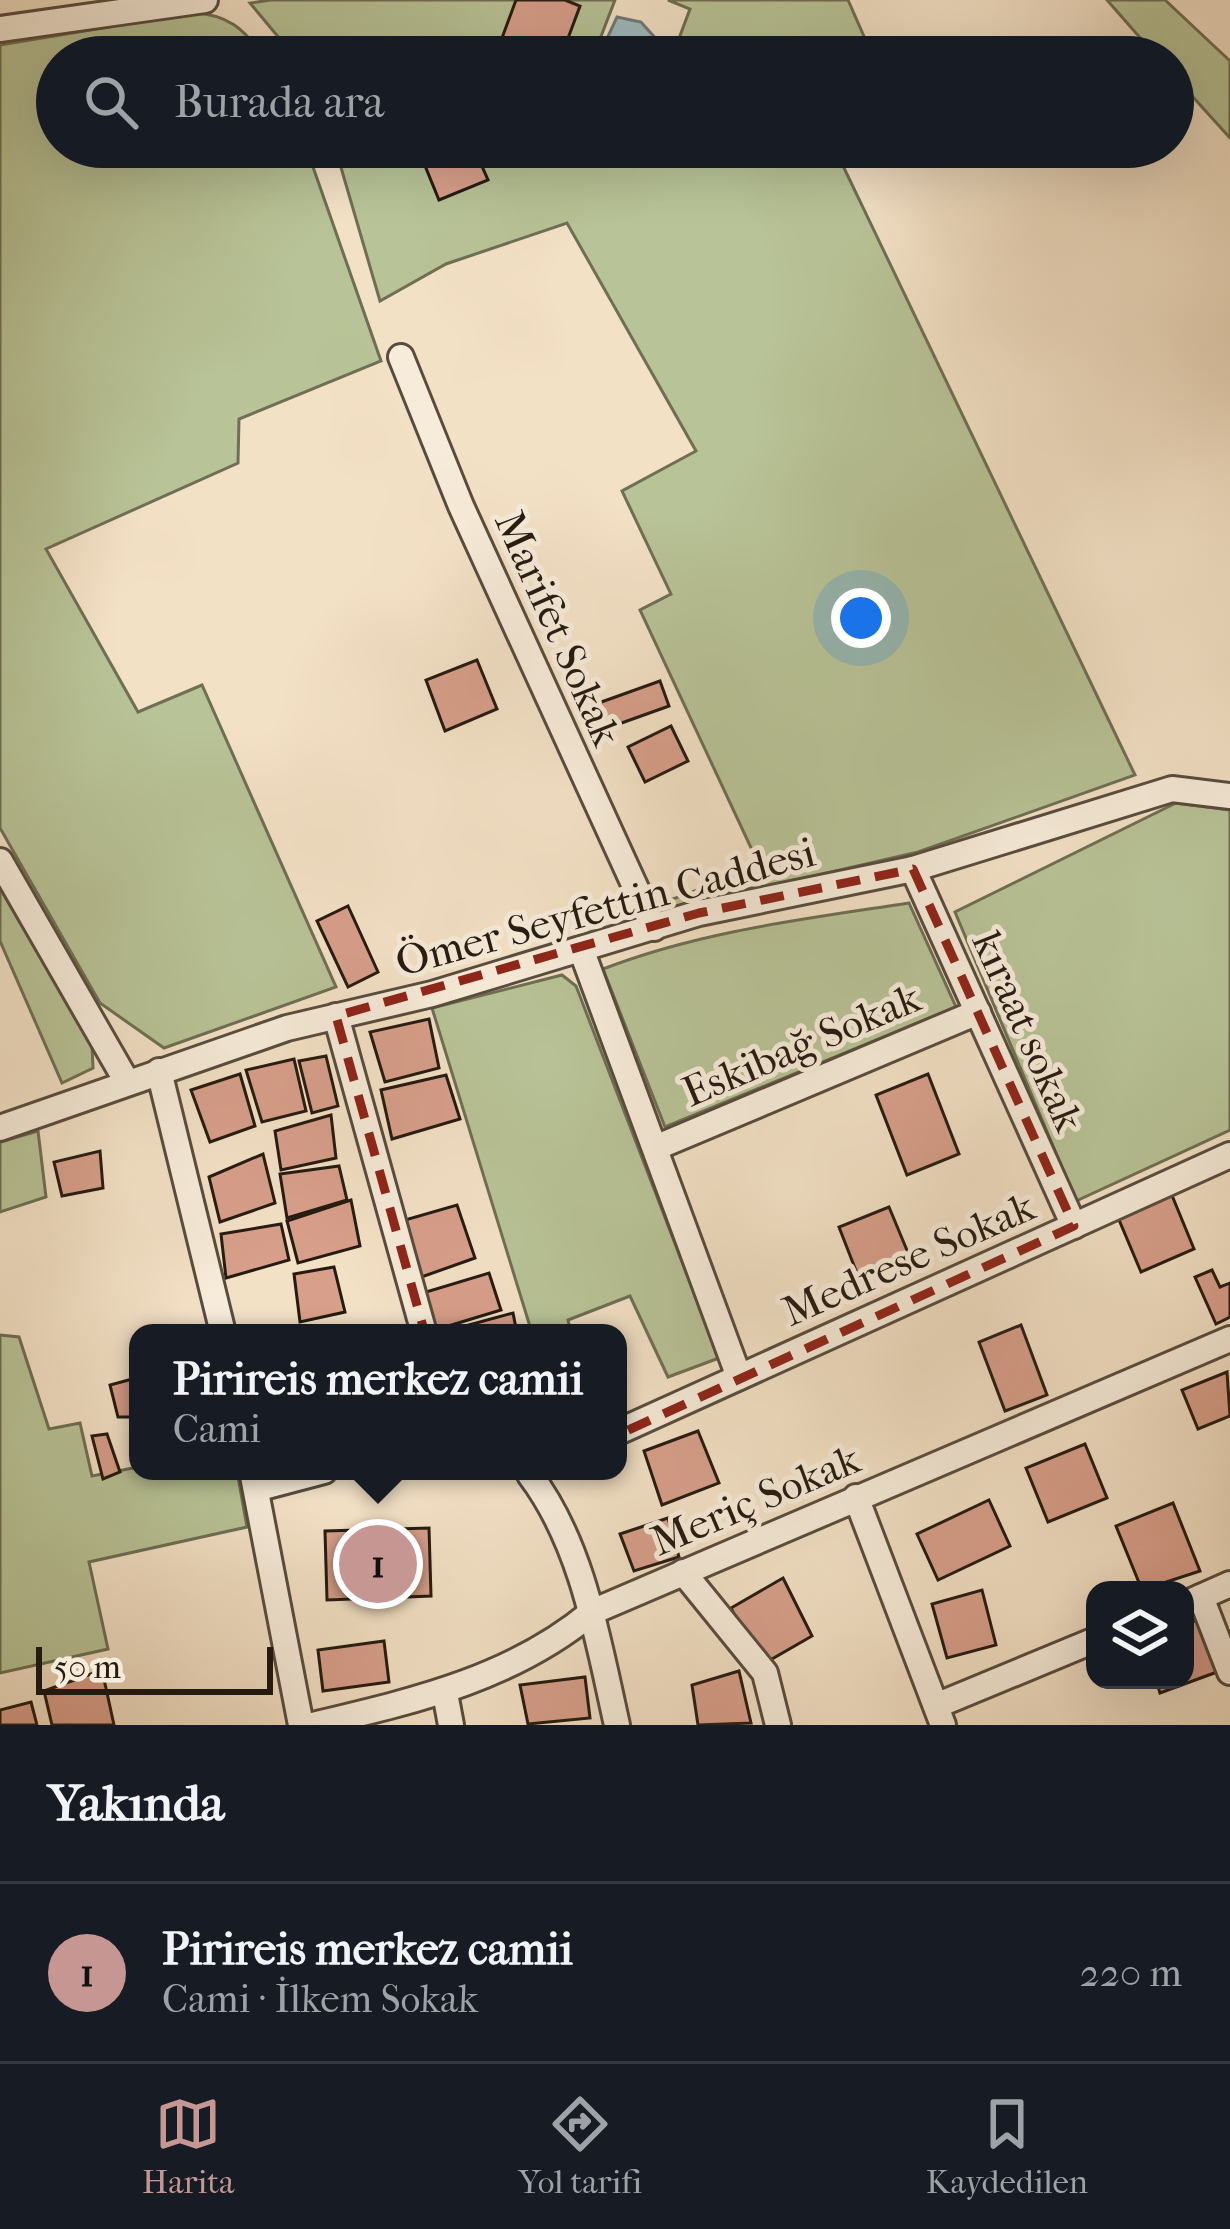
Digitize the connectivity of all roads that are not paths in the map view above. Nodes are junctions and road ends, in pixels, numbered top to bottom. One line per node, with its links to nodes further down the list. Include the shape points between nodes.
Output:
1 (205, 0): 2 (street)
2 (0, 29)
3 (401, 357): 7 (street, Marifet Sokak)
4 (1230, 796): 6 (street, Ömer Seyfettin Caddesi, via 1172,789)
5 (0, 861): 12 (street)
6 (913, 869): 7 (street, Ömer Seyfettin Caddesi); 9 (street, kıraat sokak)
7 (654, 928): 8 (street, Ömer Seyfettin Caddesi)
8 (581, 949): 10 (street, Ömer Seyfettin Caddesi); 14 (street)
9 (978, 1012): 14 (street, Eskibağ Sokak); 16 (street, kıraat sokak)
10 (336, 1016): 11 (street, Ömer Seyfettin Caddesi); 18 (street)
11 (159, 1071): 12 (street, Ömer Seyfettin Caddesi); 17 (street)
12 (127, 1082): 13 (street, Ömer Seyfettin Caddesi)
13 (0, 1128)
14 (655, 1148): 20 (street)
15 (1230, 1155): 16 (street, Medrese Sokak)
16 (1074, 1226): 20 (street, Medrese Sokak)
17 (221, 1324)
18 (422, 1324)
19 (1230, 1339): 24 (street, Meriç Sokak)
20 (740, 1377): 21 (street, Medrese Sokak)
21 (627, 1428)
22 (254, 1480): 34 (street)
23 (535, 1480): 29 (street)
24 (856, 1497): 25 (street, Meriç Sokak); 33 (street)
25 (683, 1572): 29 (street, Meriç Sokak); 38 (street, via 765,1672)
26 (1230, 1584): 27 (street)
27 (1194, 1600)
28 (1194, 1602): 31 (street)
29 (592, 1612): 32 (street, Meriç Sokak, via 550,1646); 37 (street)
30 (1086, 1644): 33 (street)
31 (1230, 1672)
32 (445, 1694): 35 (street, Meriç Sokak); 36 (street)
33 (940, 1715)
34 (301, 1725)
35 (313, 1725)
36 (451, 1725)
37 (617, 1725)
38 (778, 1725)

